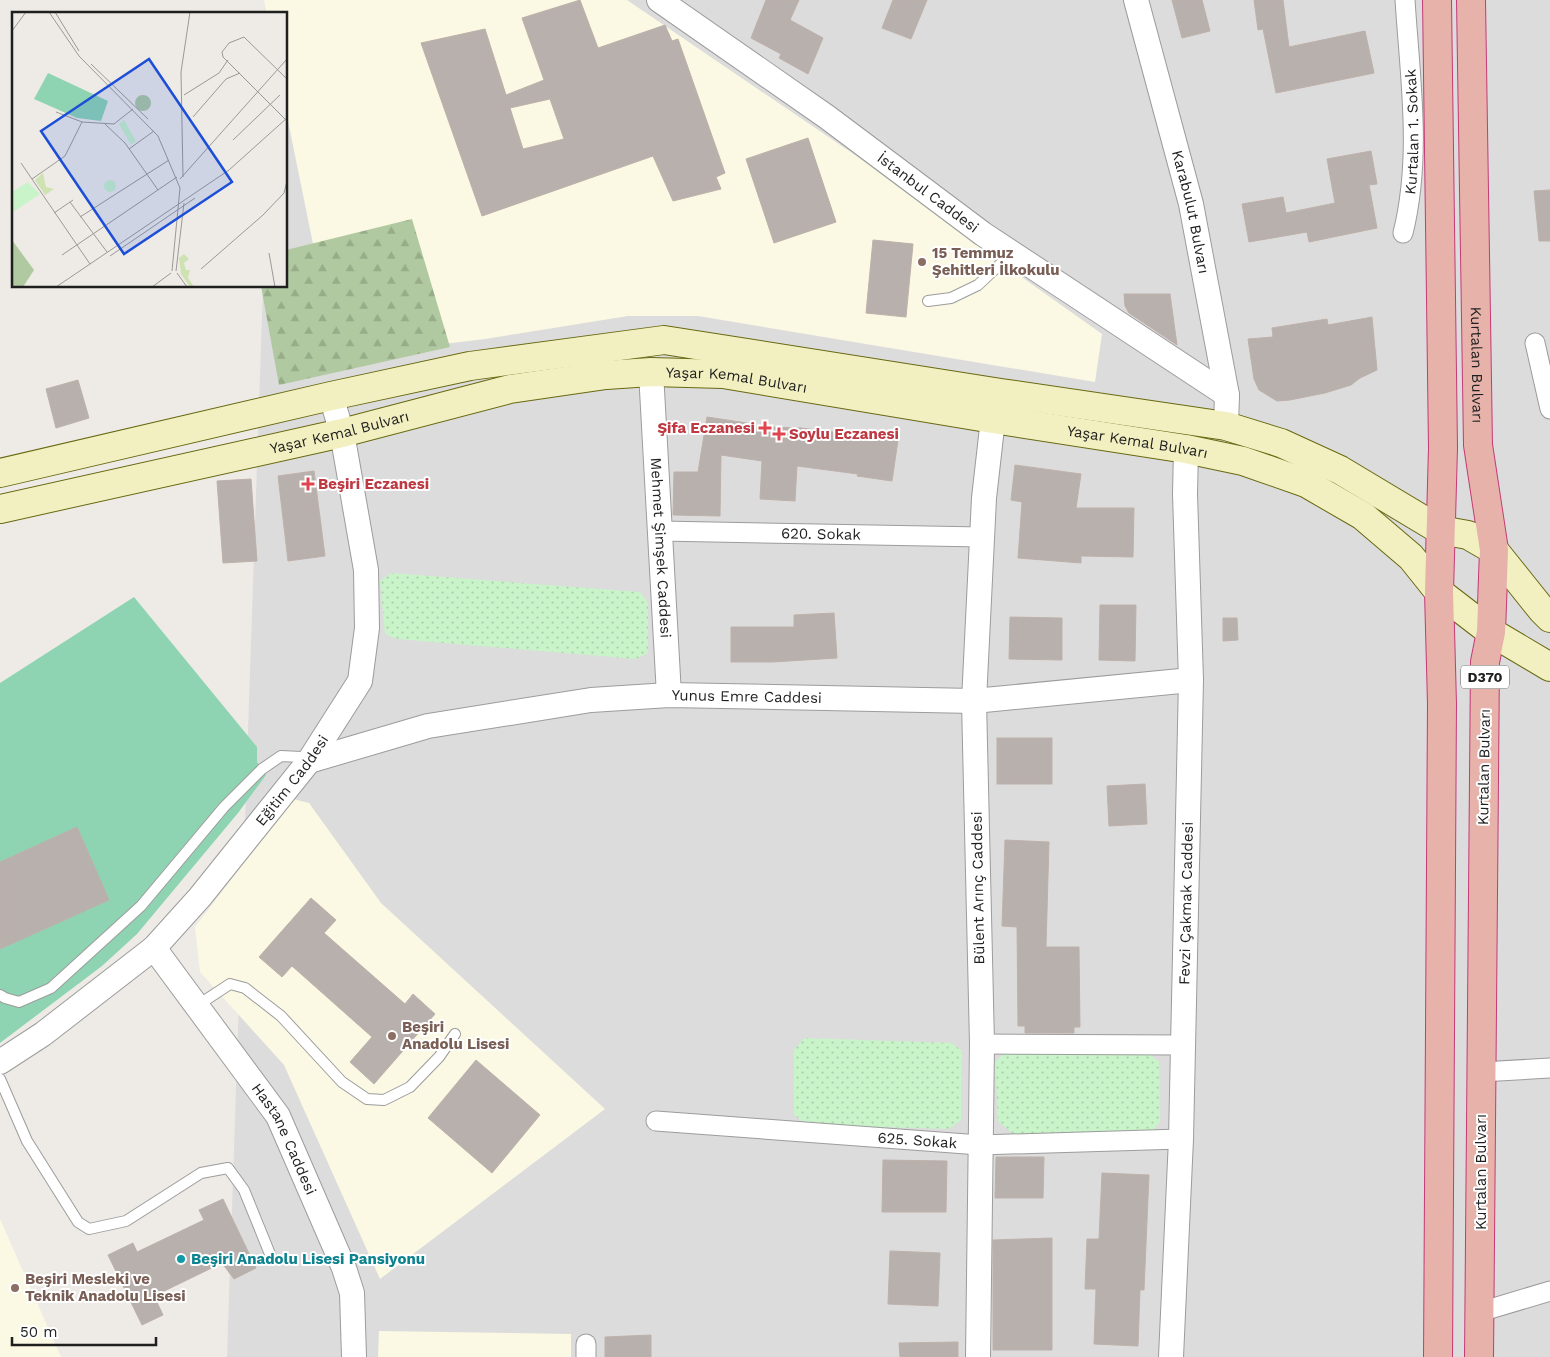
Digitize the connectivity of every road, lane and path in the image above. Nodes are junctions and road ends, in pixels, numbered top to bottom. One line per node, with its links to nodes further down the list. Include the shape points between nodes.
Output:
1 (659, 0): 7 (street, İstanbul Caddesi, via 827,117)
2 (1136, 0): 11 (street, Karabulut Bulvarı, via 1192,204)
3 (1405, 0): 6 (street, Kurtalan 1. Sokak, via 1415,142 1410,205)
4 (1437, 0): 20 (highway, D370, via 1443,448)
5 (1471, 0): 23 (highway, Kurtalan Bulvarı / D370, via 1478,445)
6 (1403, 233)
7 (1012, 253): 8 (lane, via 978,285 952,298); 11 (street, İstanbul Caddesi)
8 (928, 301)
9 (1535, 344): 13 (street)
10 (652, 372): 14 (main road, Yaşar Kemal Bulvarı, via 723,374); 16 (main road, Yaşar Kemal Bulvarı, via 510,389); 21 (street, Mehmet Şimşek Caddesi)
11 (1227, 395): 15 (street, Karabulut Bulvarı)
12 (332, 396): 15 (main road, Yaşar Kemal Bulvarı, via 470,366 664,340); 16 (street, Eğitim Caddesi); 18 (main road, Yaşar Kemal Bulvarı)
13 (1550, 409)
14 (993, 419): 17 (main road, Yaşar Kemal Bulvarı); 22 (street, Bülent Arınç Caddesi)
15 (1226, 426): 20 (main road, Yaşar Kemal Bulvarı, via 1281,443 1340,470)
16 (342, 433): 19 (main road, Yaşar Kemal Bulvarı); 31 (street, Eğitim Caddesi, via 366,570 367,628 360,681)
17 (1186, 449): 24 (main road, Yaşar Kemal Bulvarı, via 1243,461 1306,483 1363,516 1411,557); 28 (street, Fevzi Çakmak Caddesi)
18 (0, 473)
19 (0, 509)
20 (1440, 530): 23 (main road, via 1468,535); 24 (highway, D370)
21 (660, 531): 22 (street, 620. Sokak); 29 (street, Mehmet Şimşek Caddesi)
22 (982, 538): 30 (street, Bülent Arınç Caddesi)
23 (1494, 550): 25 (main road); 26 (highway, Kurtalan Bulvarı / D370)
24 (1439, 592): 26 (main road, Yaşar Kemal Bulvarı); 51 (highway, D370, via 1442,714)
25 (1550, 618)
26 (1491, 632): 27 (main road, Yaşar Kemal Bulvarı); 40 (highway, Kurtalan Bulvarı / D370, via 1485,662)
27 (1550, 667)
28 (1191, 680): 30 (street, Yunus Emre Caddesi); 37 (street, Fevzi Çakmak Caddesi)
29 (669, 695): 30 (street, Yunus Emre Caddesi); 31 (street, Yunus Emre Caddesi, via 591,700 428,726)
30 (974, 701): 36 (street, Bülent Arınç Caddesi)
31 (309, 761): 32 (street, Eğitim Caddesi, via 200,897); 33 (lane, via 301,757 281,756 262,769 224,807 141,906 52,988 19,1002)
32 (154, 948): 34 (street, Hastane Caddesi); 38 (street, Eğitim Caddesi, via 43,1034)
33 (0, 995)
34 (198, 1005): 35 (lane, via 230,984 245,988 281,1016 342,1082 367,1099 384,1100 410,1088 439,1057); 48 (street, Hastane Caddesi, via 282,1125 352,1293)
35 (454, 1034)
36 (982, 1044): 37 (street); 44 (street, Bülent Arınç Caddesi)
37 (1182, 1045): 43 (street, Fevzi Çakmak Caddesi)
38 (0, 1062)
39 (1550, 1068): 40 (street)
40 (1481, 1072): 47 (highway, Kurtalan Bulvarı / D370)
41 (0, 1079): 45 (lane, via 27,1141 78,1222 90,1228 126,1221 201,1173 228,1168 244,1190)
42 (656, 1121): 44 (street, 625. Sokak)
43 (1181, 1139): 44 (street, 625. Sokak); 50 (street, Fevzi Çakmak Caddesi)
44 (980, 1145): 49 (street, Bülent Arınç Caddesi)
45 (272, 1259)
46 (1550, 1291): 47 (street)
47 (1480, 1312): 52 (highway, Kurtalan Bulvarı / D370)
48 (354, 1357)
49 (978, 1357)
50 (1171, 1357)
51 (1438, 1357)
52 (1479, 1357)

